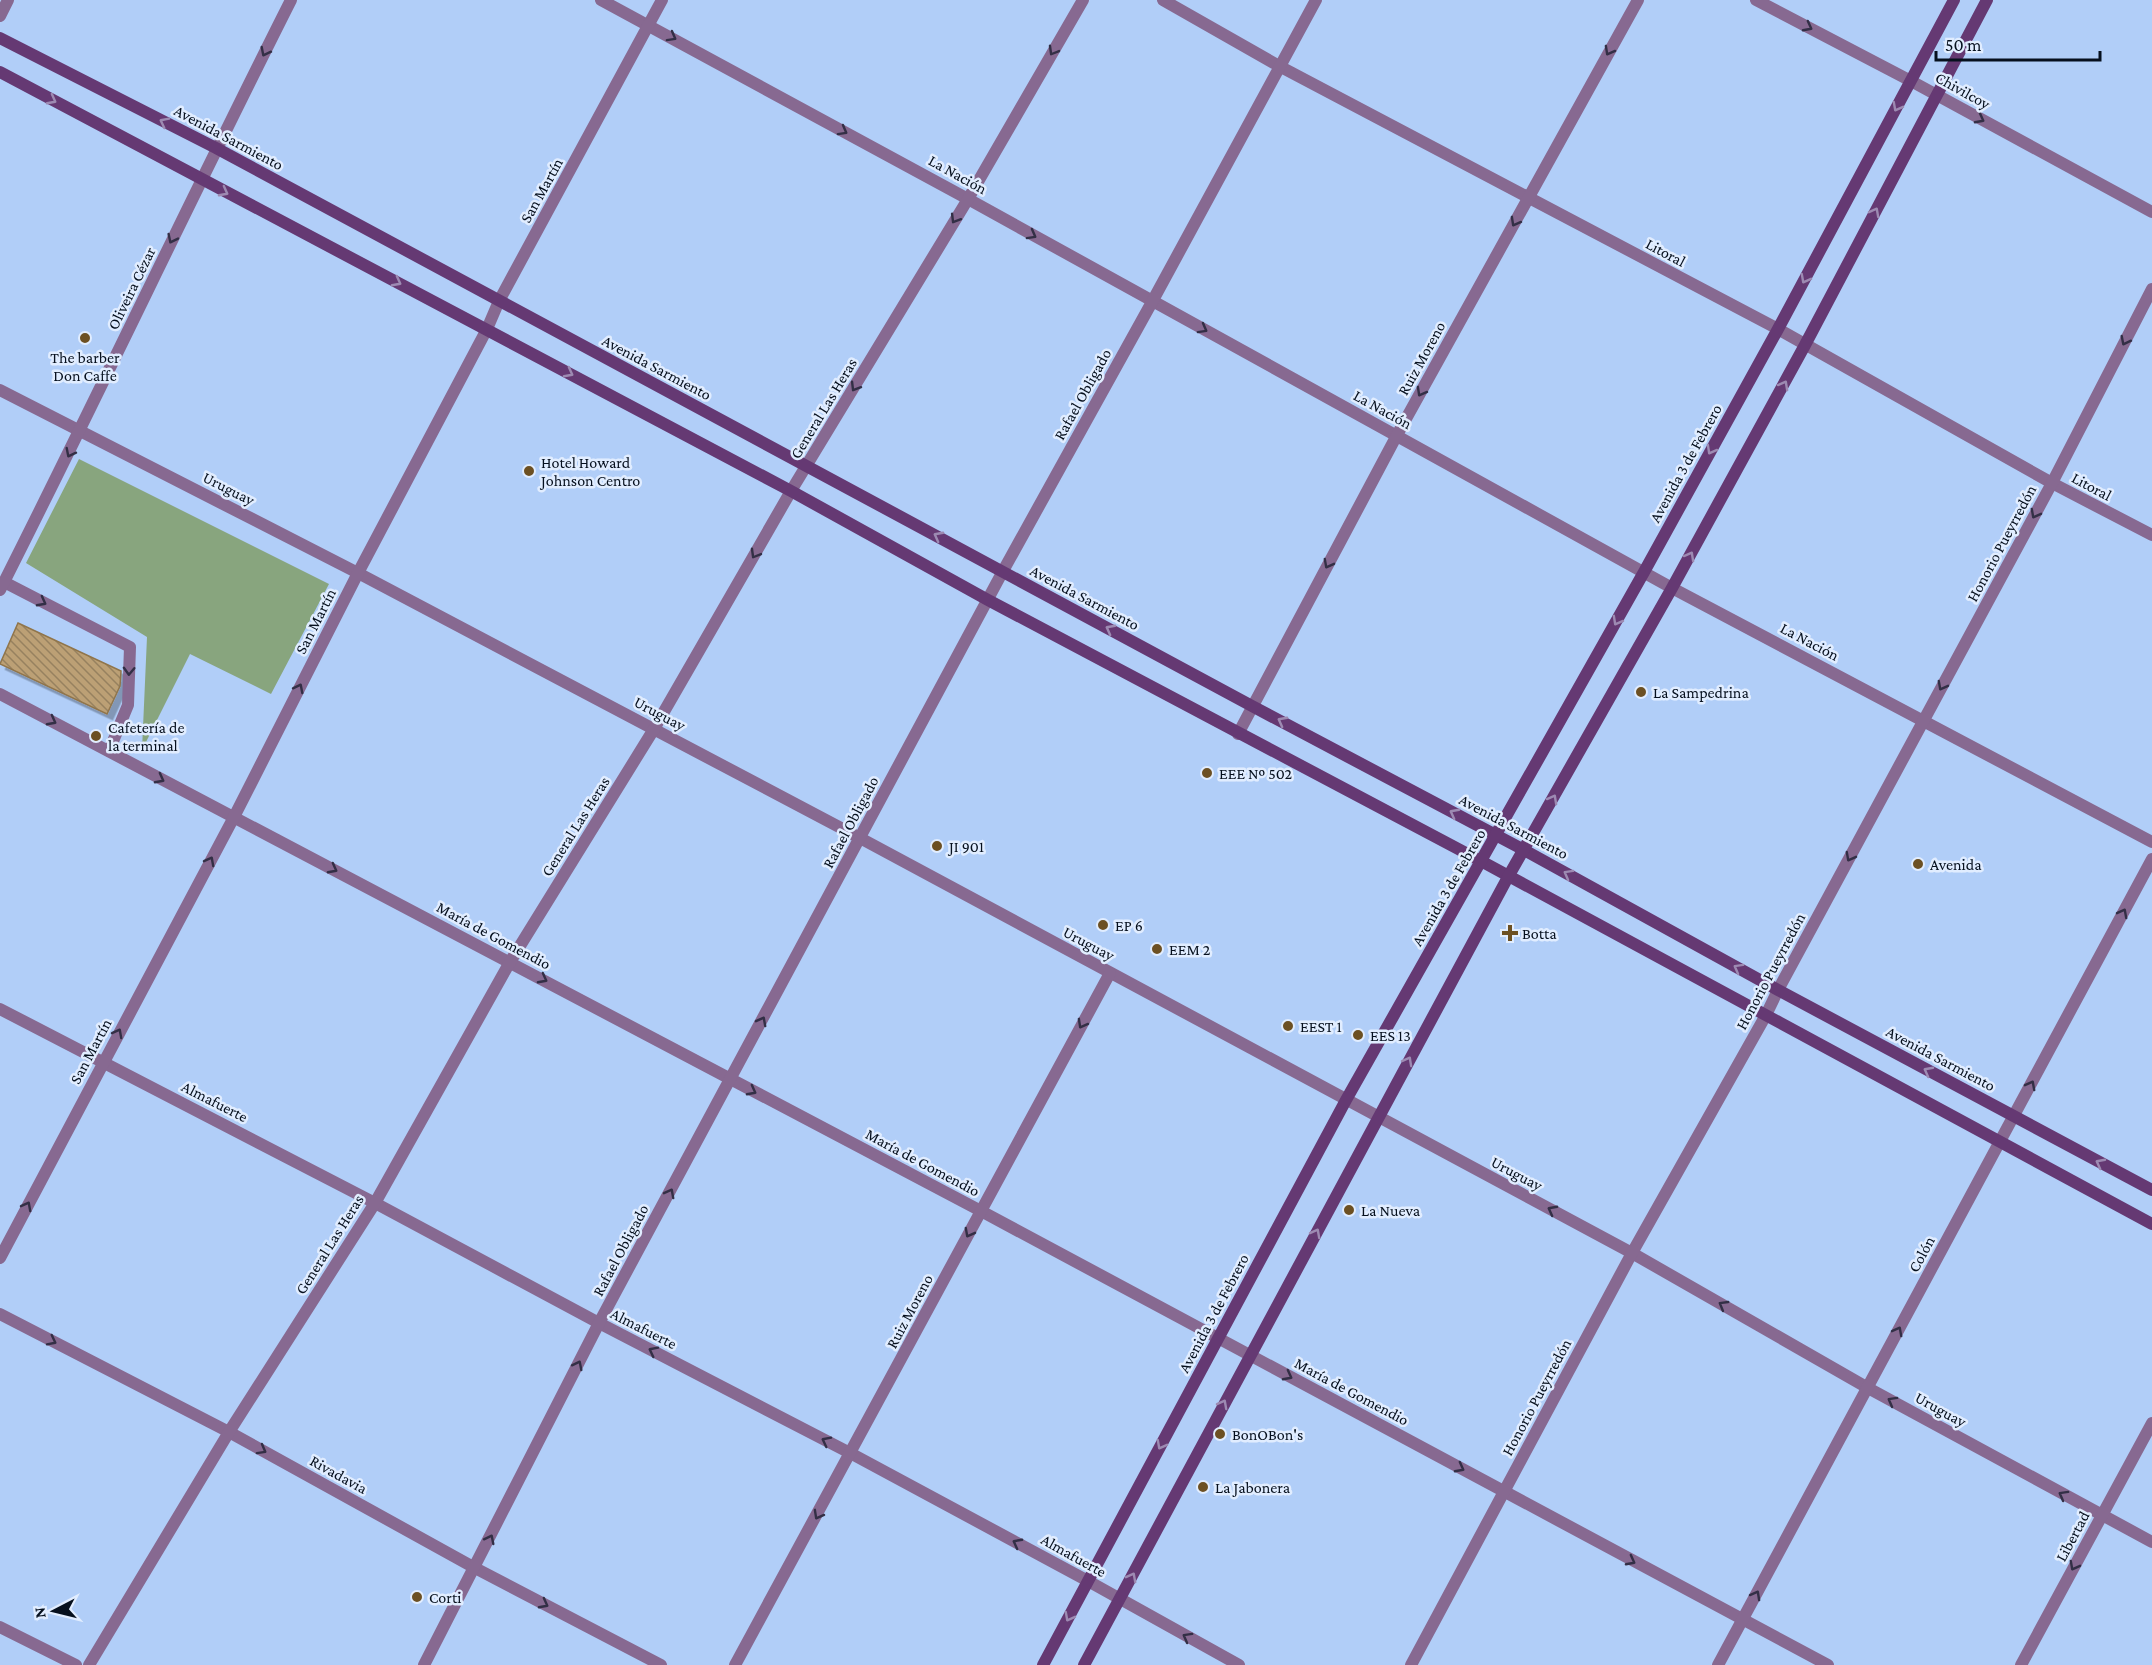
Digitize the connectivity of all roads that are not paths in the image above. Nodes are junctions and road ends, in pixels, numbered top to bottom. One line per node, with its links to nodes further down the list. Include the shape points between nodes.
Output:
1 (8, 0): 12 (street)
2 (291, 0): 19 (street, Oliveira Cézar, one-way to 19)
3 (601, 0): 13 (street, La Nación)
4 (662, 0): 13 (street, San Martín)
5 (1083, 0): 22 (street, General Las Heras, one-way to 22)
6 (1163, 0): 15 (street, Litoral)
7 (1316, 0): 15 (street, Rafael Obligado)
8 (1638, 0): 21 (street, Ruiz Moreno, one-way to 21)
9 (1756, 0): 17 (street, Chivilcoy, one-way to 17)
10 (1954, 0): 17 (main road, Avenida 3 de Febrero)
11 (1987, 0): 18 (main road)
12 (0, 16)
13 (649, 25): 22 (street, La Nación, one-way to 22); 25 (street, San Martín)
14 (0, 38): 19 (main road, Avenida Sarmiento, one-way to 14)
15 (1279, 66): 21 (street, Litoral); 26 (street, Rafael Obligado)
16 (0, 72): 20 (main road, one-way to 20)
17 (1911, 81): 18 (street, Chivilcoy); 28 (main road, Avenida 3 de Febrero, one-way to 28)
18 (1937, 95): 23 (street, Chivilcoy, one-way to 23); 29 (main road, one-way to 18)
19 (216, 148): 20 (street, Oliveira Cézar); 25 (main road, Avenida Sarmiento)
20 (201, 180): 27 (main road, one-way to 27); 31 (street, Oliveira Cézar, one-way to 31)
21 (1528, 198): 28 (street, Litoral); 32 (street, Ruiz Moreno, one-way to 32)
22 (968, 199): 26 (street, La Nación, one-way to 26); 33 (street, General Las Heras, one-way to 33)
23 (2152, 212)
24 (2152, 289): 34 (street, Honorio Pueyrredón, one-way to 34)
25 (499, 300): 27 (street, San Martín); 33 (main road, Avenida Sarmiento)
26 (1152, 302): 32 (street, La Nación, one-way to 32); 37 (street, Rafael Obligado)
27 (487, 329): 35 (main road, one-way to 35); 39 (street, San Martín)
28 (1778, 329): 29 (street, Litoral); 38 (main road, Avenida 3 de Febrero, one-way to 38)
29 (1805, 345): 34 (street, Litoral); 41 (main road, one-way to 29)
30 (0, 390): 31 (street, Uruguay)
31 (81, 430): 39 (street, Uruguay); 40 (street, Oliveira Cézar, one-way to 40)
32 (1397, 435): 38 (street, La Nación); 44 (street, Ruiz Moreno, one-way to 44)
33 (807, 467): 35 (street, General Las Heras); 37 (main road, Avenida Sarmiento, one-way to 33)
34 (2052, 483): 36 (street, Litoral); 45 (street, Honorio Pueyrredón, one-way to 45)
35 (791, 491): 42 (main road); 46 (street, General Las Heras, one-way to 46)
36 (2152, 536)
37 (1003, 571): 42 (street, Rafael Obligado); 44 (main road, Avenida Sarmiento, one-way to 37)
38 (1644, 572): 41 (street, La Nación); 50 (main road, Avenida 3 de Febrero, one-way to 50)
39 (358, 573): 46 (street, Uruguay); 49 (street, San Martín, one-way to 39)
40 (2, 586): 48 (street, one-way to 48, via 130,647 128,705)
41 (1672, 588): 45 (street, La Nación); 53 (main road, one-way to 41)
42 (988, 600): 47 (main road); 51 (street, Rafael Obligado)
43 (0, 694): 48 (street, María de Gomendio, one-way to 48)
44 (1252, 706): 47 (street, Ruiz Moreno); 50 (main road, Avenida Sarmiento, one-way to 44)
45 (1924, 720): 52 (street, La Nación); 59 (street, Honorio Pueyrredón, one-way to 59)
46 (654, 729): 51 (street, Uruguay); 57 (street, General Las Heras)
47 (1238, 734): 55 (main road)
48 (109, 751): 49 (street, María de Gomendio, one-way to 49)
49 (234, 817): 57 (street, María de Gomendio, one-way to 57); 62 (street, San Martín, one-way to 49)
50 (1496, 836): 53 (main road, Avenida Sarmiento); 55 (main road, Avenida 3 de Febrero)
51 (860, 838): 58 (street, Uruguay); 63 (street, Rafael Obligado, one-way to 51)
52 (2152, 842)
53 (1524, 850): 56 (main road); 59 (main road, Avenida Sarmiento, one-way to 53)
54 (2152, 858): 65 (street, Colón, one-way to 54)
55 (1480, 861): 56 (main road); 64 (main road, Avenida 3 de Febrero)
56 (1508, 878): 61 (main road); 66 (main road, one-way to 56)
57 (510, 962): 63 (street, María de Gomendio, one-way to 63); 69 (street, General Las Heras)
58 (1110, 973): 64 (street, Uruguay); 70 (street, Ruiz Moreno, one-way to 70)
59 (1778, 990): 61 (street, Honorio Pueyrredón); 65 (main road, Avenida Sarmiento, one-way to 59)
60 (0, 1009): 62 (street, Almafuerte)
61 (1766, 1015): 67 (main road); 72 (street, Honorio Pueyrredón)
62 (103, 1061): 69 (street, Almafuerte); 73 (street, San Martín, one-way to 62)
63 (731, 1079): 70 (street, María de Gomendio, one-way to 70); 75 (street, Rafael Obligado, one-way to 63)
64 (1346, 1100): 66 (street, Uruguay); 76 (main road, Avenida 3 de Febrero)
65 (2014, 1116): 67 (street, Colón); 68 (main road, Avenida Sarmiento, one-way to 65)
66 (1378, 1117): 72 (street, Uruguay, one-way to 66); 77 (main road, one-way to 66)
67 (1999, 1142): 71 (main road); 78 (street, Colón, one-way to 67)
68 (2152, 1190)
69 (375, 1203): 75 (street, Almafuerte); 80 (street, General Las Heras)
70 (981, 1211): 76 (street, María de Gomendio); 81 (street, Ruiz Moreno, one-way to 81)
71 (2152, 1224)
72 (1632, 1253): 78 (street, Uruguay, one-way to 72); 82 (street, Honorio Pueyrredón)
73 (0, 1258)
74 (0, 1314): 80 (street, Rivadavia, one-way to 80)
75 (599, 1323): 81 (street, Almafuerte, one-way to 75); 85 (street, Rafael Obligado, one-way to 75)
76 (1218, 1338): 77 (street, María de Gomendio); 86 (main road, Avenida 3 de Febrero, one-way to 86)
77 (1250, 1355): 82 (street, María de Gomendio, one-way to 82); 87 (main road, one-way to 77)
78 (1868, 1388): 83 (street, Uruguay, one-way to 78); 88 (street, Colón, one-way to 78)
79 (2152, 1423): 83 (street, Libertad)
80 (229, 1432): 85 (street, Rivadavia, one-way to 85); 91 (street, General Las Heras)
81 (852, 1454): 86 (street, Almafuerte, one-way to 81); 94 (street, Ruiz Moreno, one-way to 94)
82 (1503, 1492): 88 (street, María de Gomendio, one-way to 88); 98 (street, Honorio Pueyrredón)
83 (2102, 1515): 84 (street, Uruguay); 101 (street, Libertad, one-way to 101)
84 (2152, 1542)
85 (475, 1568): 92 (street, Rafael Obligado); 93 (street, Rivadavia, one-way to 93)
86 (1088, 1581): 87 (street, Almafuerte); 95 (main road, Avenida 3 de Febrero, one-way to 95)
87 (1119, 1600): 96 (main road); 97 (street, Almafuerte, one-way to 87)
88 (1742, 1620): 99 (street, Colón); 100 (street, María de Gomendio)
89 (0, 1627): 90 (street)
90 (76, 1665)
91 (89, 1665)
92 (424, 1665)
93 (661, 1665)
94 (735, 1665)
95 (1043, 1665)
96 (1084, 1665)
97 (1239, 1665)
98 (1411, 1665)
99 (1718, 1665)
100 (1828, 1665)
101 (2021, 1665)

